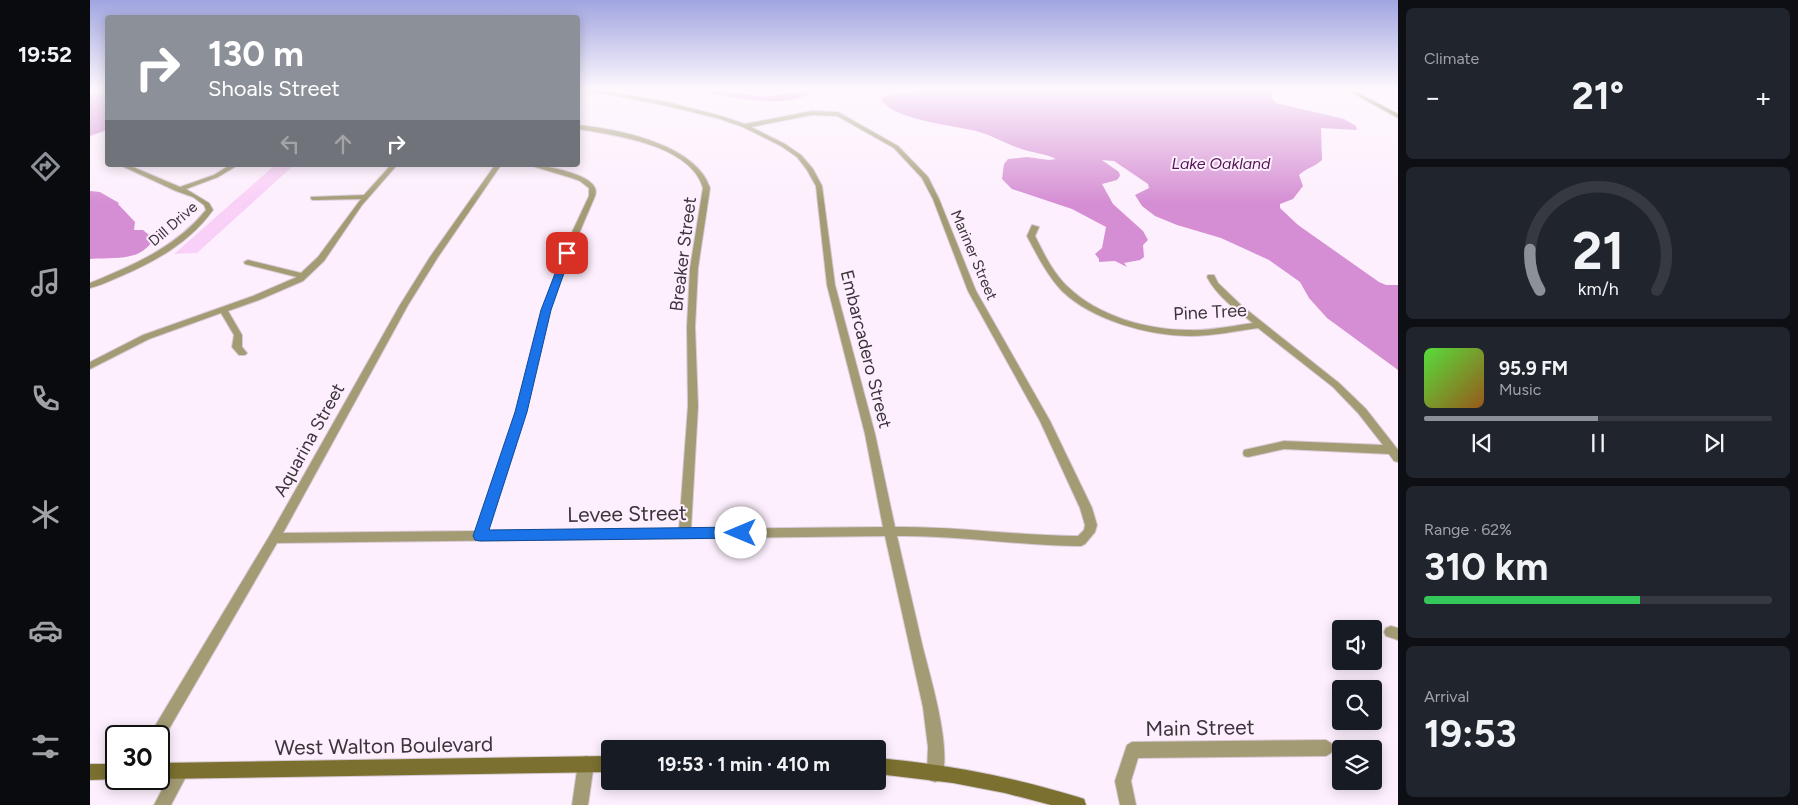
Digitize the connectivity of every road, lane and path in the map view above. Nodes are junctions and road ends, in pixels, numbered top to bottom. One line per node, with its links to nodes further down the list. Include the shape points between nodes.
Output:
1 (581, 128): 25 (street, Breaker Street, via 637,140 675,154 698,170 704,179 707,191 694,268 691,328 693,406)
2 (747, 128): 24 (street, Embarcadero Street, via 799,156 819,186 831,285 870,434)
3 (862, 128): 23 (street, Mariner Street, via 896,147 925,177 972,291 1045,421)
4 (127, 167): 9 (street, Dill Drive)
5 (232, 167): 9 (street)
6 (392, 167): 10 (street)
7 (497, 167): 27 (street, Aquarina Street, via 404,305)
8 (541, 167): 26 (street, via 590,185 592,196 546,310 521,412)
9 (178, 190): 16 (street, Dill Drive, via 207,204 210,210 207,215 156,258)
10 (366, 197): 11 (street); 14 (street, via 321,259)
11 (313, 198)
12 (1035, 226): 18 (street, Pine Tree, via 1031,236 1062,285 1085,304 1113,317 1188,333)
13 (248, 262): 14 (street)
14 (303, 276): 17 (street, via 286,286)
15 (1211, 277): 18 (street, via 1225,295)
16 (90, 286)
17 (223, 310): 19 (street, via 238,335 237,347); 20 (street, via 146,337)
18 (1260, 325): 22 (street, via 1336,385 1362,411)
19 (242, 353)
20 (90, 366)
21 (1248, 453): 22 (street, via 1284,445 1355,446)
22 (1395, 454)
23 (1091, 524): 24 (street, Levee Street, via 1081,541 929,531)
24 (890, 532): 25 (street, Levee Street); 37 (street, Embarcadero Street, via 930,707 936,747)
25 (685, 533): 26 (street, Levee Street)
26 (480, 536): 27 (street, Levee Street)
27 (274, 538): 28 (street, Aquarina Street)
28 (164, 725)
29 (1326, 748): 41 (street, Main Street, via 1132,750 1123,781)
30 (586, 764): 31 (main road, West Walton Boulevard); 34 (main road, West Walton Boulevard); 39 (street)
31 (601, 764)
32 (886, 767): 37 (main road)
33 (170, 771): 34 (main road, West Walton Boulevard)
34 (181, 771): 38 (street)
35 (90, 772): 36 (main road)
36 (105, 772)
37 (935, 774): 40 (main road, via 983,781)
38 (162, 805)
39 (580, 805)
40 (1078, 805)
41 (1128, 805)

